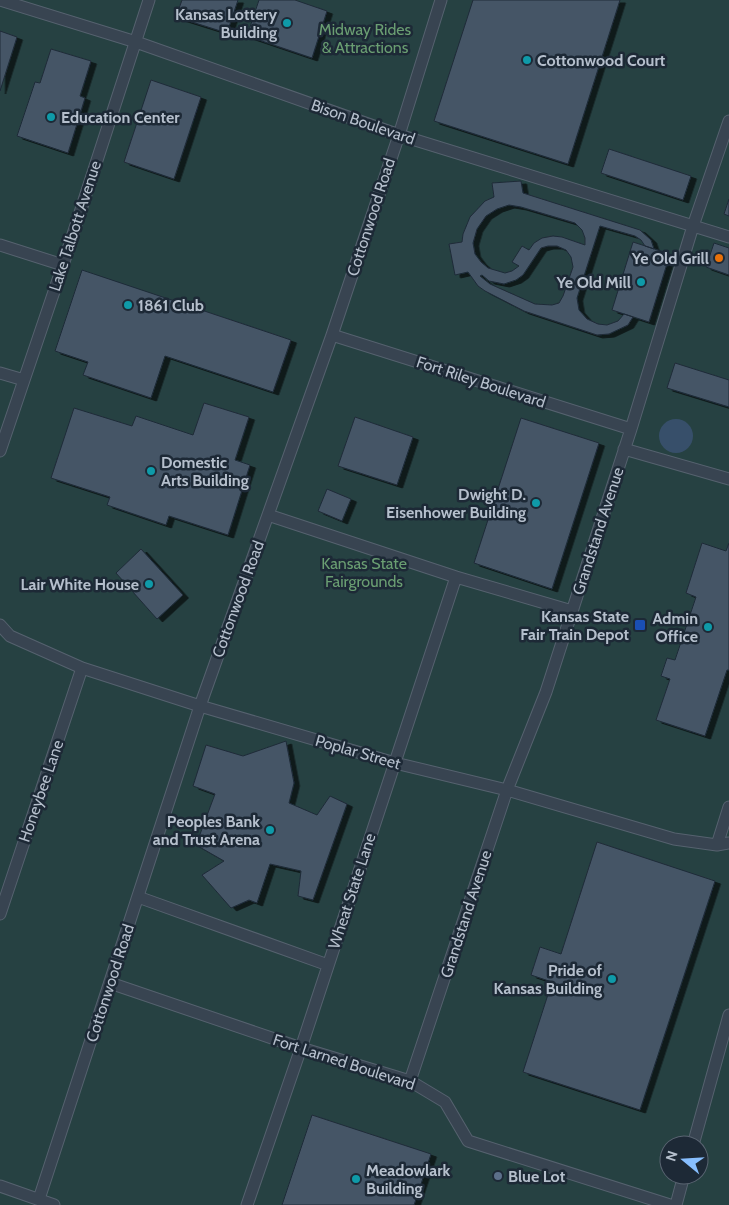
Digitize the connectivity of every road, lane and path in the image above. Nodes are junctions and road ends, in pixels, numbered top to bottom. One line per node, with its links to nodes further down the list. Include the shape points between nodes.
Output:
1 (0, 0): 4 (lane, Bison Boulevard)
2 (149, 0): 4 (lane, Lake Talbott Avenue)
3 (441, 0): 6 (lane, Cottonwood Road)
4 (136, 42): 6 (lane, Bison Boulevard); 10 (lane, Lake Talbott Avenue)
5 (729, 122): 7 (lane, Grandstand Avenue)
6 (399, 135): 7 (lane, Bison Boulevard); 11 (lane, Cottonwood Road)
7 (693, 226): 8 (lane, Bison Boulevard); 14 (lane, Grandstand Avenue)
8 (729, 238)
9 (0, 245): 10 (lane)
10 (63, 265): 13 (lane, Lake Talbott Avenue)
11 (332, 335): 14 (lane, Fort Riley Boulevard); 18 (lane, Cottonwood Road)
12 (0, 373): 13 (lane)
13 (24, 380): 16 (lane, Lake Talbott Avenue)
14 (631, 429): 15 (lane, Grandstand Avenue)
15 (624, 449): 17 (lane); 20 (lane, Grandstand Avenue)
16 (0, 451)
17 (729, 479)
18 (268, 515): 19 (lane); 23 (lane, Cottonwood Road)
19 (456, 577): 20 (lane); 24 (lane, Wheat State Lane)
20 (572, 611): 25 (lane, Grandstand Avenue, via 546,692)
21 (0, 625): 22 (lane, Poplar Street, via 10,636)
22 (82, 668): 23 (lane, Poplar Street); 29 (lane, Honeybee Lane)
23 (200, 706): 24 (lane, Poplar Street); 28 (lane, Cottonwood Road)
24 (395, 763): 25 (lane, Poplar Street); 30 (lane, Wheat State Lane)
25 (507, 790): 27 (lane, Poplar Street, via 674,839); 34 (lane, Grandstand Avenue)
26 (729, 807): 27 (lane)
27 (723, 844)
28 (138, 897): 30 (lane); 31 (lane, Cottonwood Road)
29 (0, 914)
30 (328, 965): 33 (lane, Wheat State Lane)
31 (110, 983): 33 (lane, Fort Larned Boulevard); 38 (lane, Cottonwood Road)
32 (729, 1015): 35 (lane)
33 (301, 1048): 34 (lane, Fort Larned Boulevard); 40 (lane, Wheat State Lane)
34 (410, 1081): 41 (lane, Fort Larned Boulevard, via 445,1102 468,1141)
35 (696, 1135)
36 (681, 1185): 42 (lane)
37 (0, 1186): 38 (lane)
38 (39, 1200): 39 (lane)
39 (54, 1205)
40 (247, 1205)
41 (670, 1205)
42 (676, 1205)

